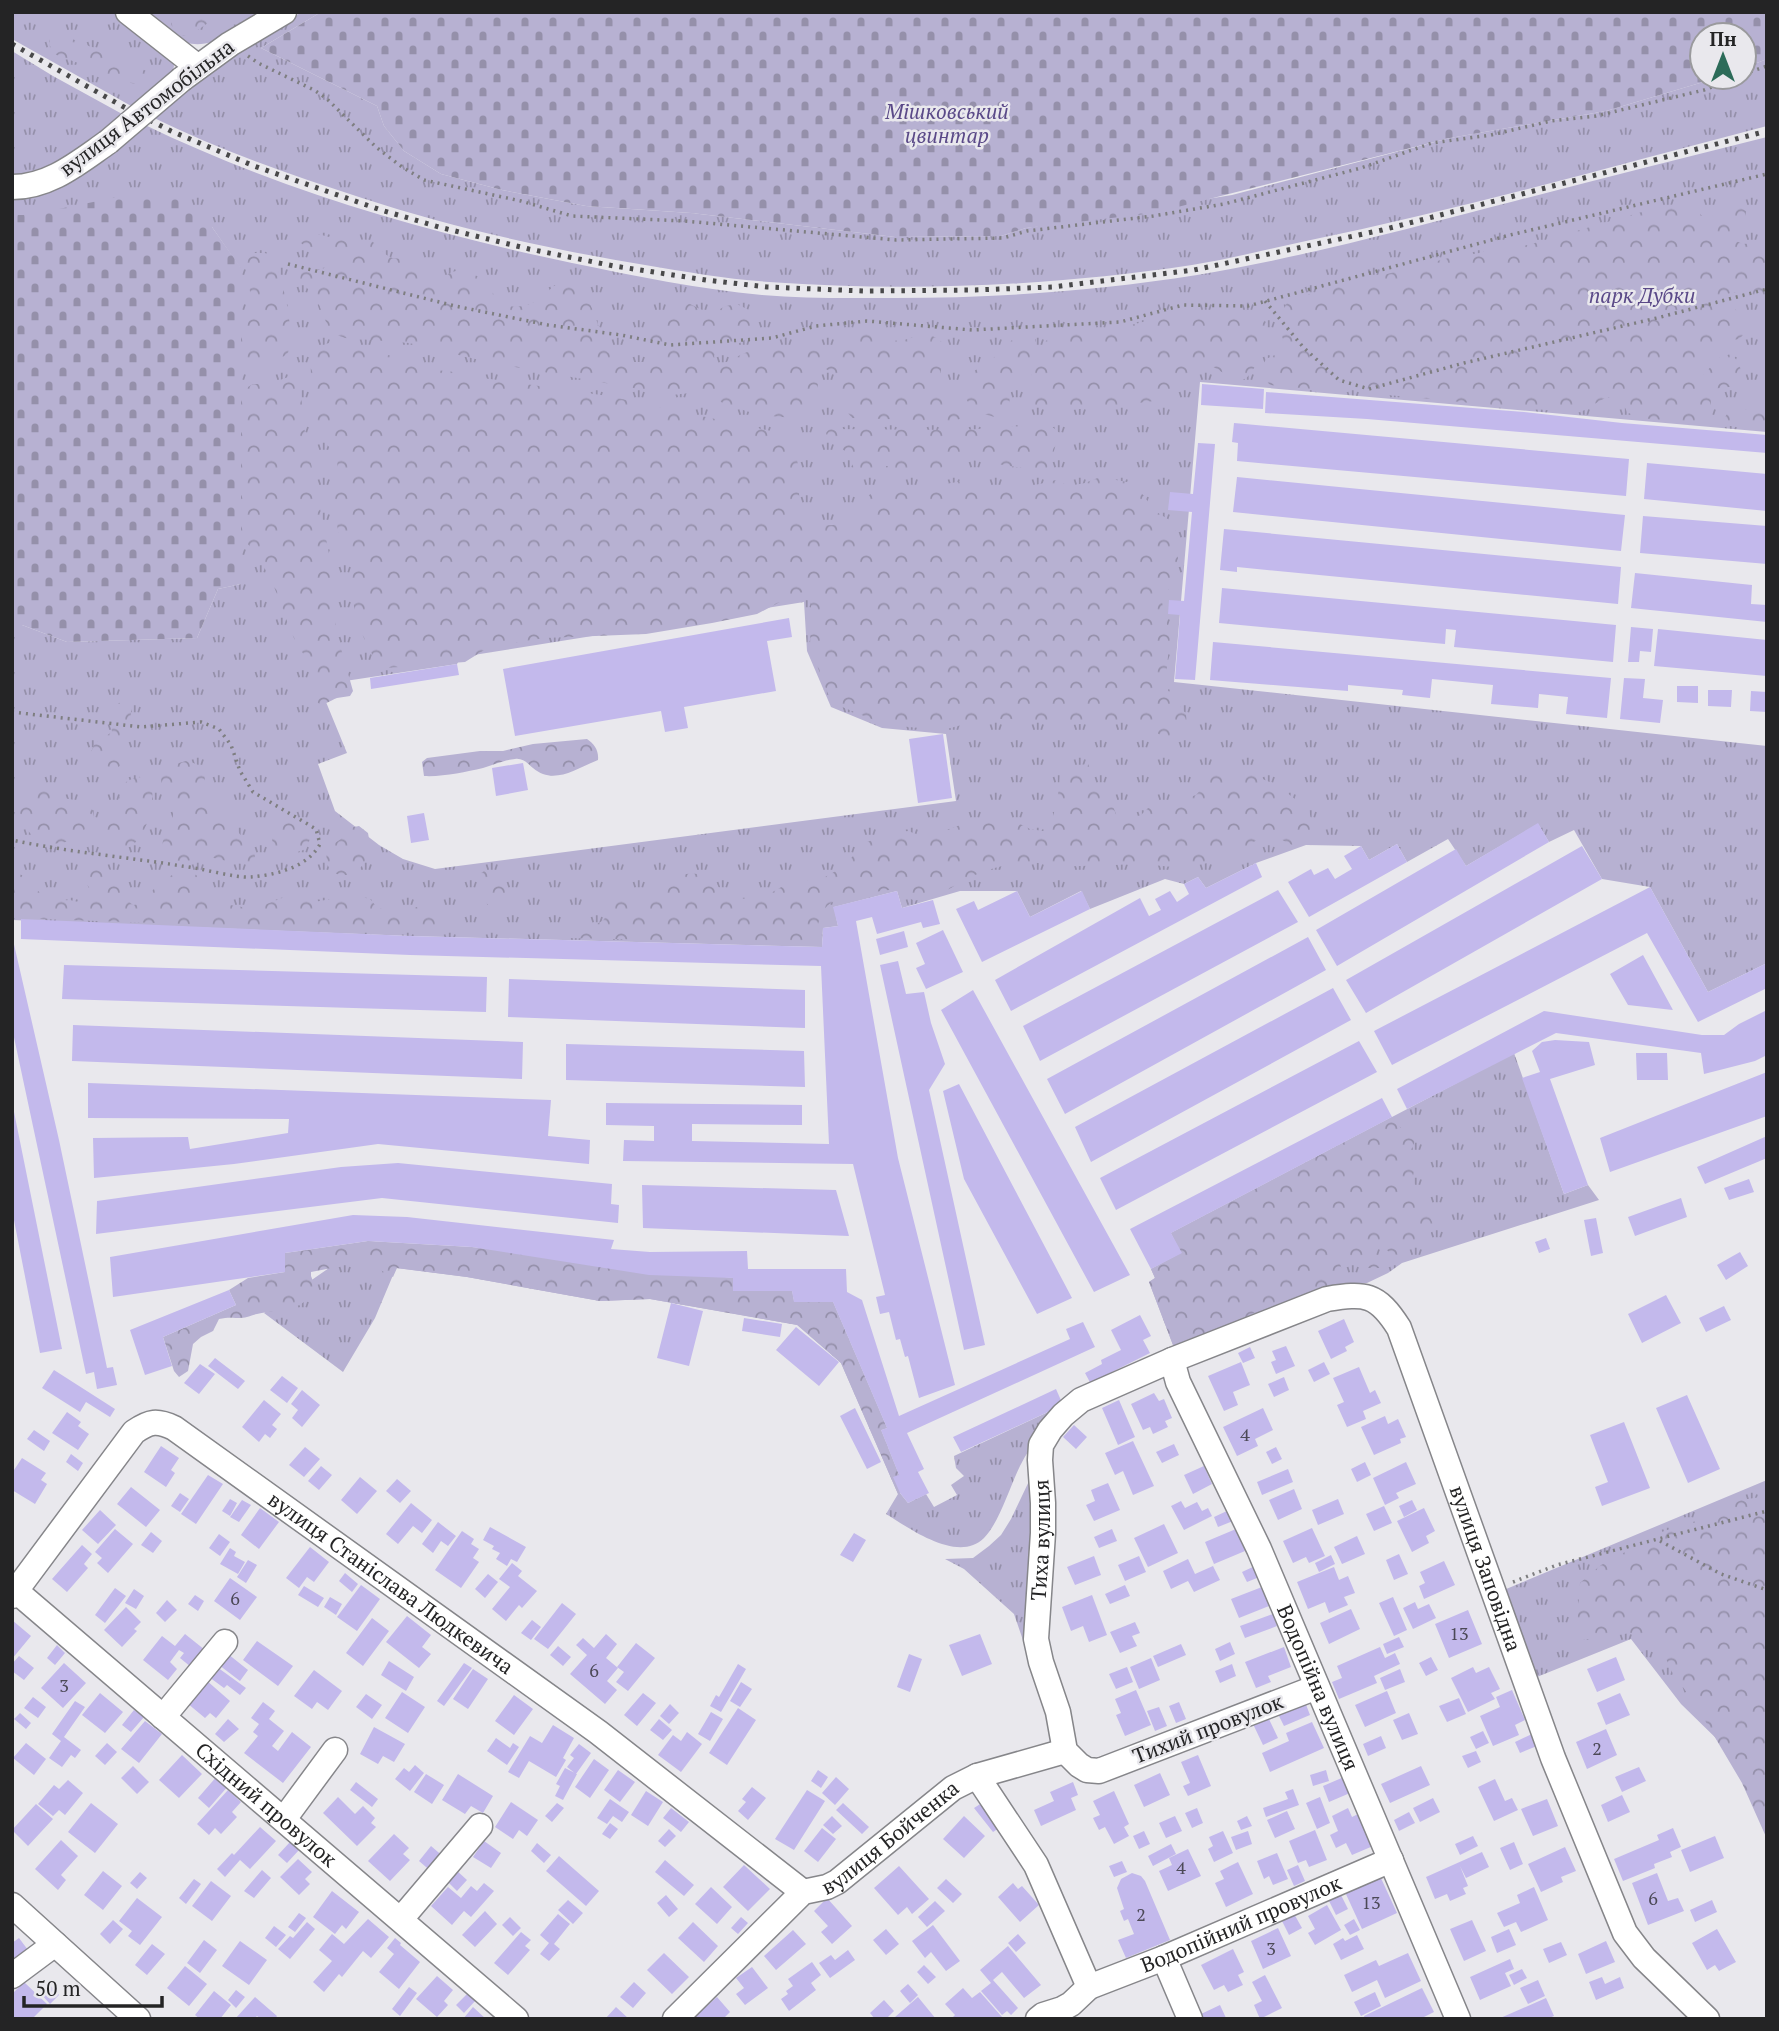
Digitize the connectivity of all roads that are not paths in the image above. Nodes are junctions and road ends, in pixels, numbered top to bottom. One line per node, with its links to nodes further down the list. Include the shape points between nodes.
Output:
1 (128, 12): 3 (street)
2 (284, 12): 3 (street, вулиця Автомобільна)
3 (190, 73): 4 (street, вулиця Автомобільна, bridge, via 67,170 46,181)
4 (12, 187)
5 (1172, 1360): 8 (street, Водопійна вулиця); 11 (street, Тиха вулиця, via 1082,1401 1063,1415 1041,1445 1043,1533 1036,1639); 30 (street, вулиця Заповідна, via 1327,1299 1363,1296 1388,1311 1399,1328 1553,1758 1625,1933 1644,1958)
6 (14, 1593): 9 (street, Східний провулок); 16 (street, вулиця Станіслава Людкевича, via 134,1432 162,1423 598,1732)
7 (225, 1642): 9 (street)
8 (1317, 1687): 11 (street, Тихий провулок, via 1100,1771 1087,1770); 15 (street, Водопійна вулиця)
9 (163, 1717): 13 (street, Східний провулок)
10 (335, 1750): 13 (street)
11 (1066, 1751): 12 (street, вулиця Бойченка)
12 (977, 1776): 16 (street, вулиця Бойченка, via 953,1788 836,1882); 22 (street, via 1036,1865)
13 (284, 1819): 18 (street, Східний провулок)
14 (480, 1826): 18 (street)
15 (1391, 1860): 20 (street, Водопійний провулок); 29 (street, Водопійна вулиця)
16 (803, 1892): 26 (street, вулиця Бойченка)
17 (12, 1905): 19 (street)
18 (401, 1919): 25 (street, Східний провулок)
19 (55, 1944): 21 (street); 24 (street)
20 (1164, 1958): 22 (street, Водопійний провулок); 28 (street)
21 (12, 1976)
22 (1089, 1987): 23 (street, Водопійний провулок)
23 (1065, 2014): 27 (street, Водопійний провулок, via 1051,2012)
24 (138, 2019)
25 (516, 2019)
26 (675, 2019)
27 (1038, 2019)
28 (1190, 2019)
29 (1458, 2019)
30 (1707, 2019)

